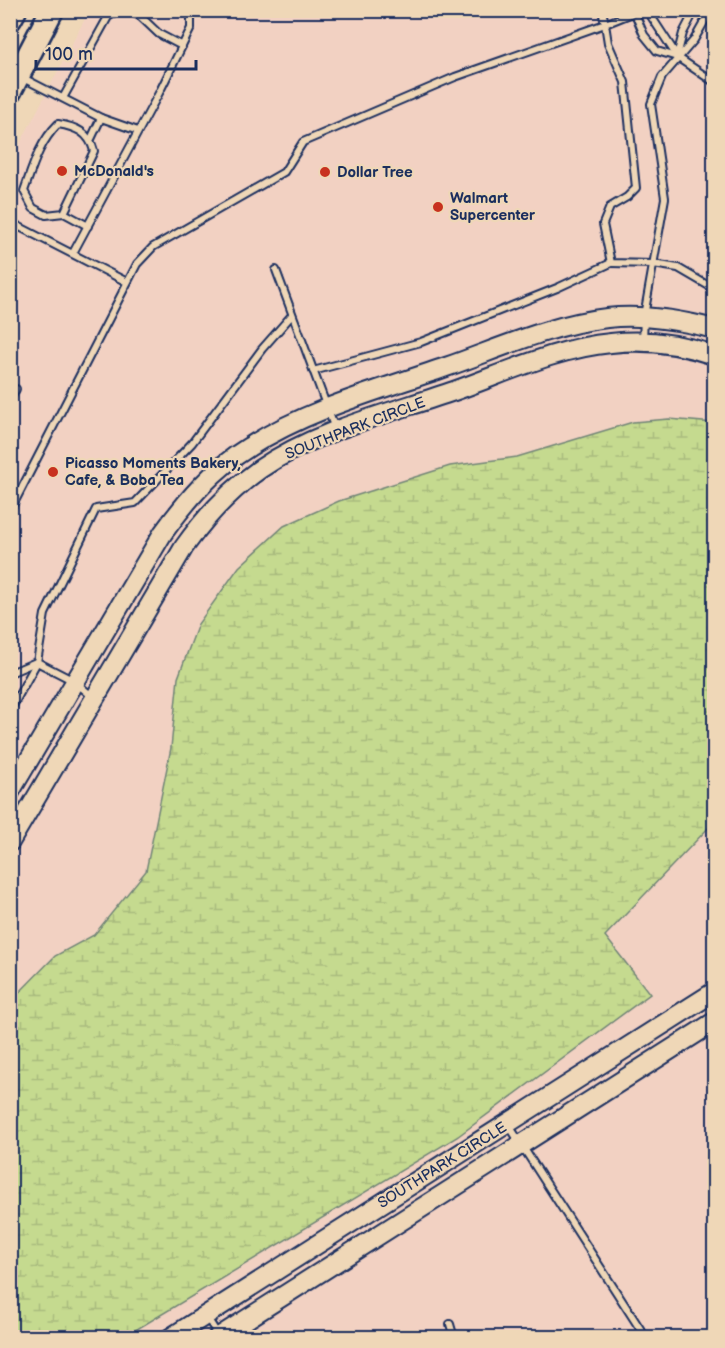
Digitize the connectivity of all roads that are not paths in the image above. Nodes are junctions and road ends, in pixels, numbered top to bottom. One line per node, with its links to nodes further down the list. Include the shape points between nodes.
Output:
1 (15, 10): 11 (highway)
2 (52, 10): 16 (highway)
3 (119, 10): 17 (lane, via 108,17)
4 (126, 10): 13 (lane)
5 (191, 10): 13 (lane, via 191,28)
6 (602, 10): 12 (lane)
7 (647, 10): 14 (lane)
8 (694, 10): 14 (lane, via 682,33)
9 (711, 10): 14 (lane, via 694,40)
10 (634, 11): 12 (lane); 14 (lane, via 644,35 657,51)
11 (10, 19)
12 (605, 24): 25 (lane, via 608,43 625,82 636,188 609,207 603,224); 28 (lane, via 455,78 303,142 284,172 159,242 137,264)
13 (182, 46): 19 (lane)
14 (677, 57): 15 (lane); 26 (lane, via 662,77 651,104 665,198)
15 (714, 82)
16 (15, 83): 17 (lane)
17 (63, 98): 18 (lane)
18 (101, 118): 19 (lane); 20 (lane)
19 (138, 131): 23 (lane)
20 (91, 139): 21 (lane, via 94,151); 21 (lane, via 80,130 58,124 47,135 33,162 24,191 30,203 46,216)
21 (64, 213): 23 (lane)
22 (10, 222): 24 (lane)
23 (88, 226): 24 (lane)
24 (73, 253): 28 (lane)
25 (611, 263): 26 (lane); 35 (lane, via 421,342)
26 (653, 264): 29 (lane, via 678,268); 31 (lane)
27 (276, 270): 30 (lane)
28 (128, 282): 40 (lane)
29 (714, 290)
30 (292, 315): 35 (lane); 41 (lane, via 192,443 135,503 96,509 45,614)
31 (644, 316): 32 (street, SOUTHPARK CIRCLE); 33 (lane); 38 (street, SOUTHPARK CIRCLE, via 606,318 561,327)
32 (714, 329)
33 (643, 341): 34 (street, SOUTHPARK CIRCLE); 39 (street, SOUTHPARK CIRCLE, via 568,351)
34 (714, 355)
35 (313, 371): 38 (lane)
36 (16, 389): 37 (lane)
37 (10, 400)
38 (327, 409): 39 (lane); 43 (street, SOUTHPARK CIRCLE, via 284,426 247,448 187,500)
39 (336, 432): 46 (street, SOUTHPARK CIRCLE, via 295,448 261,469 206,516)
40 (10, 511)
41 (37, 662): 42 (lane); 43 (lane); 45 (lane)
42 (10, 673)
43 (74, 681): 46 (lane); 48 (street, SOUTHPARK CIRCLE)
44 (10, 690): 45 (lane)
45 (19, 695): 47 (lane)
46 (94, 698): 49 (street, SOUTHPARK CIRCLE)
47 (10, 711)
48 (10, 792)
49 (10, 842)
50 (714, 992): 52 (street, SOUTHPARK CIRCLE)
51 (714, 1022): 53 (street, SOUTHPARK CIRCLE)
52 (508, 1123): 53 (lane); 54 (street, SOUTHPARK CIRCLE)
53 (521, 1144): 56 (lane); 57 (street, SOUTHPARK CIRCLE)
54 (206, 1315): 57 (lane); 58 (street, SOUTHPARK CIRCLE)
55 (450, 1324): 59 (lane)
56 (642, 1336)
57 (219, 1337)
58 (170, 1338)
59 (454, 1338)

